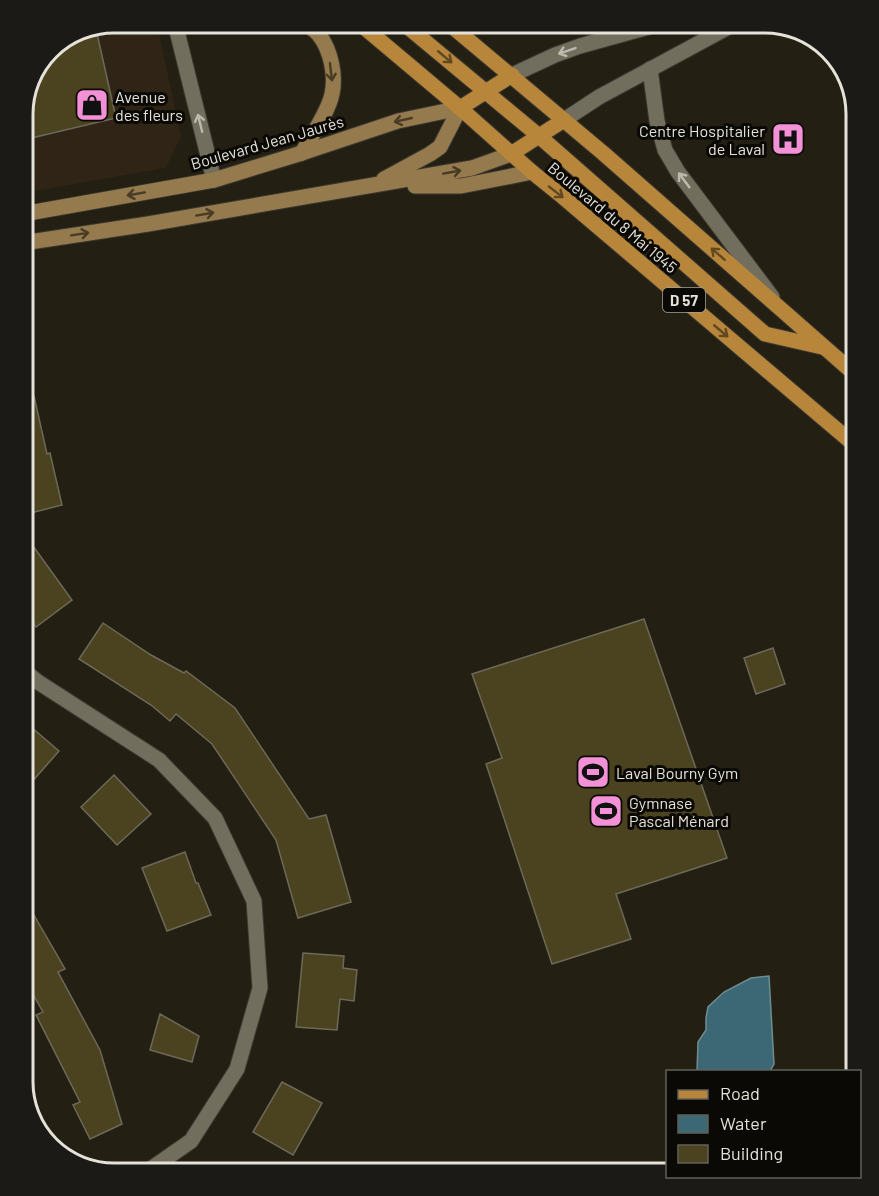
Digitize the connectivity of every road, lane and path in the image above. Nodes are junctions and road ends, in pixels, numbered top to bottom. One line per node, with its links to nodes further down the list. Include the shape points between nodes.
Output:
1 (178, 33): 17 (street, one-way to 1)
2 (317, 33): 14 (main road, one-way to 14, via 328,54 332,95)
3 (372, 33): 11 (main road, Boulevard du 8 Mai 1945 / D 57)
4 (415, 33): 10 (main road, one-way to 10)
5 (460, 33): 9 (main road)
6 (627, 33): 9 (street, one-way to 9, via 555,55)
7 (717, 33): 8 (street)
8 (650, 69): 12 (street); 21 (street, one-way to 8, via 665,150)
9 (512, 75): 10 (main road, Boulevard Jean Jaurès); 12 (main road)
10 (486, 92): 11 (main road, Boulevard Jean Jaurès); 13 (main road)
11 (460, 108): 14 (main road, Boulevard Jean Jaurès, one-way to 14, via 398,121); 15 (main road, Boulevard du 8 Mai 1945 / D 57); 18 (main road, via 440,147)
12 (564, 120): 13 (main road); 21 (main road, one-way to 12)
13 (539, 136): 15 (main road); 22 (main road, via 765,334)
14 (302, 153): 17 (main road, Boulevard Jean Jaurès)
15 (512, 154): 16 (main road, Boulevard du 8 Mai 1945 / D 57); 18 (main road, one-way to 15, via 472,168)
16 (532, 172): 18 (main road, via 461,186); 24 (main road, Boulevard du 8 Mai 1945 / D 57, one-way to 24)
17 (214, 180): 19 (main road, Boulevard Jean Jaurès, one-way to 19)
18 (374, 185): 20 (main road, one-way to 18)
19 (33, 212)
20 (33, 241)
21 (783, 310): 22 (main road)
22 (825, 348): 23 (main road)
23 (846, 366)
24 (846, 438)
25 (33, 677): 26 (street, via 159,760 215,818 254,901 260,988 237,1070 191,1141)
26 (159, 1163)

